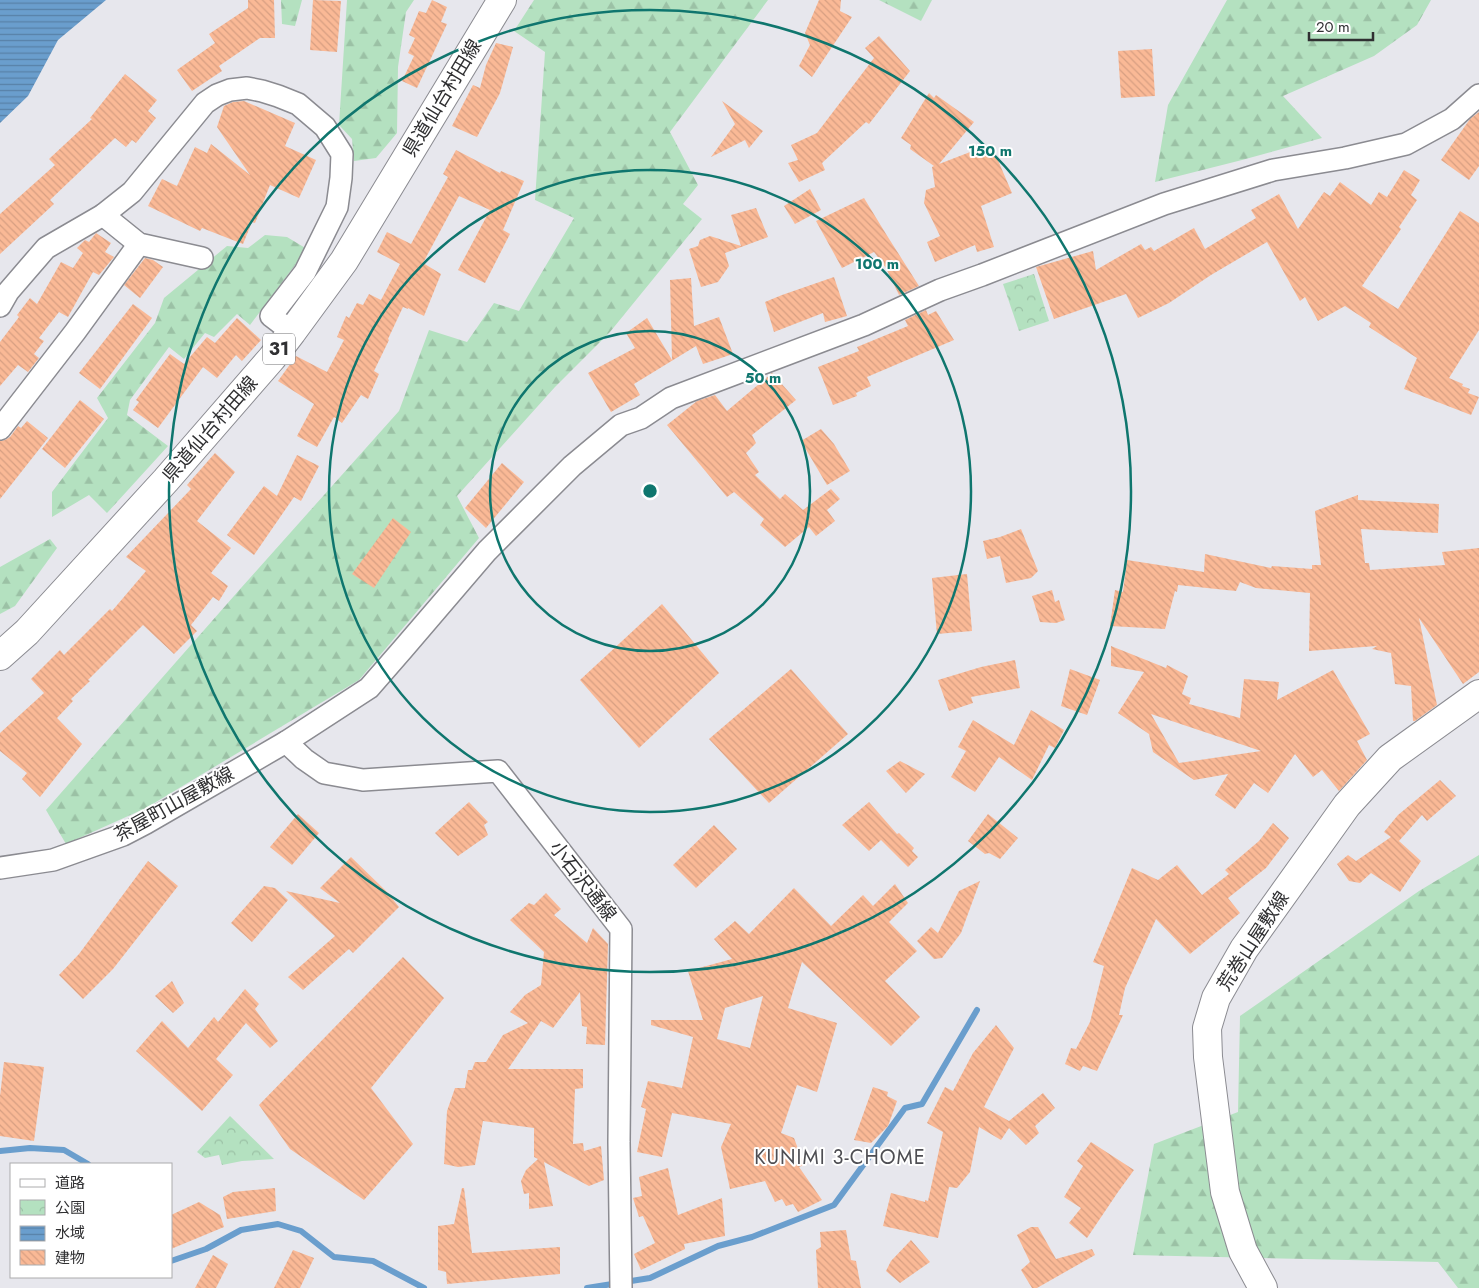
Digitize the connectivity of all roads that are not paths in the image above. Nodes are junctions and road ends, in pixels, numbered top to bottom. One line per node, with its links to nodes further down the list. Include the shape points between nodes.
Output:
1 (502, 0): 7 (main road, 県道仙台村田線 / 31, via 344,261)
2 (1479, 95): 11 (street, 茶屋町山屋敷線, via 1452,119 1406,144 1272,170 1164,204 940,290 864,325 671,398 641,418 621,425 572,466 487,551 369,688)
3 (103, 216): 4 (street); 6 (street, via 46,248); 7 (street, via 132,192 205,103 217,95 247,88 298,104 324,127 342,154 342,178 337,208 305,272 271,316)
4 (139, 244): 5 (street); 8 (street)
5 (202, 258)
6 (0, 306)
7 (292, 332): 9 (main road, 県道仙台村田線 / 31, via 166,480 32,626)
8 (0, 429)
9 (0, 656)
10 (1479, 694): 14 (main road, 荒巻山屋敷線, via 1390,758 1347,805 1244,949 1216,998 1207,1028 1208,1057 1225,1192 1243,1251)
11 (286, 742): 12 (street, 茶屋町山屋敷線, via 123,835 52,860); 13 (street, 小石沢通線, via 324,773 363,780 498,771 621,929 619,1142)
12 (0, 868)
13 (622, 1288)
14 (1263, 1288)

